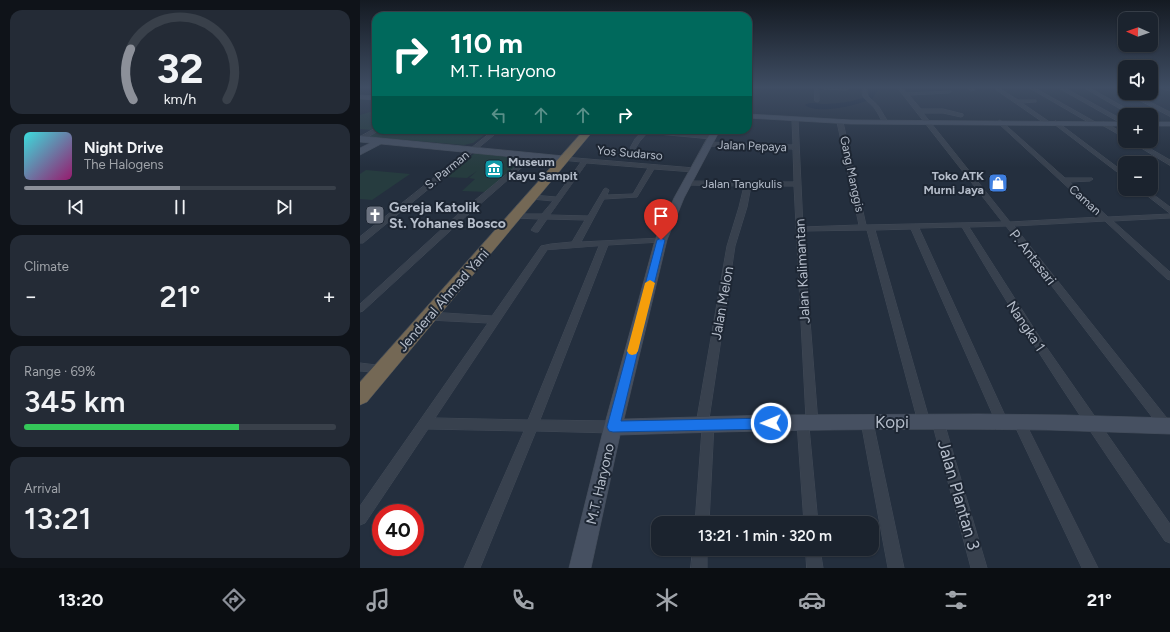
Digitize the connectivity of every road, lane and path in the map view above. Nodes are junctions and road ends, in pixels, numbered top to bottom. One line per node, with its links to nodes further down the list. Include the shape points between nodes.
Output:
1 (881, 115): 12 (street)
2 (922, 115): 14 (street, P. Antasari)
3 (958, 115): 4 (street)
4 (961, 115)
5 (1038, 115): 15 (street)
6 (1079, 115): 16 (street)
7 (1108, 115): 10 (street)
8 (752, 116): 9 (street)
9 (795, 120): 11 (street); 31 (street, Jalan Kalimantan)
10 (1118, 120)
11 (840, 122): 12 (street); 62 (street, Gang Manggis)
12 (885, 122): 14 (street)
13 (1000, 122): 14 (street); 15 (street); 44 (street, Caman)
14 (929, 123): 59 (street, P. Antasari)
15 (1052, 123): 16 (street); 42 (street)
16 (1094, 123): 17 (street)
17 (1104, 124): 18 (street); 22 (street)
18 (1118, 124)
19 (1158, 124): 20 (street)
20 (1170, 124)
21 (372, 132): 29 (street)
22 (1118, 132)
23 (492, 134): 34 (street, S. Parman)
24 (580, 134): 38 (highway, Jenderal Ahmad Yani)
25 (586, 134): 38 (highway)
26 (643, 134): 32 (street, via 636,140)
27 (688, 134): 28 (street, Jalan Pepaya)
28 (712, 137): 31 (street, Jalan Pepaya); 41 (street, M.T. Haryono)
29 (360, 139): 30 (street, Yos Sudarso)
30 (379, 141): 34 (street, Yos Sudarso); 35 (street)
31 (796, 147): 47 (street, Jalan Kalimantan)
32 (633, 148)
33 (1145, 148): 39 (street)
34 (472, 150): 36 (street, Yos Sudarso); 66 (street, S. Parman)
35 (360, 152)
36 (532, 156): 38 (street, Yos Sudarso); 70 (street, via 459,218)
37 (585, 161): 38 (street, Yos Sudarso); 40 (street, Yos Sudarso); 52 (street)
38 (557, 163): 50 (highway, Jenderal Ahmad Yani); 73 (highway, Jenderal Ahmad Yani)
39 (1170, 163)
40 (652, 166): 41 (street, Yos Sudarso); 51 (street, via 635,196)
41 (694, 170): 45 (street, M.T. Haryono)
42 (1118, 171)
43 (1090, 179): 44 (street)
44 (1063, 180): 58 (street, Caman)
45 (687, 183): 46 (street, Jalan Tangkulis); 65 (street, M.T. Haryono)
46 (748, 184): 47 (street, Jalan Tangkulis); 81 (street, Jalan Melon, via 731,246)
47 (797, 184): 63 (street, Jalan Kalimantan)
48 (606, 190): 51 (street)
49 (1151, 196): 53 (street)
50 (532, 197): 52 (street); 54 (highway, Jenderal Ahmad Yani)
51 (602, 197): 57 (street)
52 (558, 199): 56 (street)
53 (1170, 211)
54 (516, 216): 56 (street); 71 (highway, Jenderal Ahmad Yani)
55 (1170, 216): 58 (street)
56 (544, 218): 57 (street); 64 (street)
57 (589, 218): 68 (street)
58 (1106, 218): 59 (street); 69 (street, Caman)
59 (1007, 224): 60 (street); 84 (street, P. Antasari)
60 (964, 225): 61 (street); 82 (street, Nangka 1, via 1006,295)
61 (914, 226): 62 (street); 78 (street)
62 (866, 227): 63 (street); 77 (street, Gang Manggis)
63 (799, 229): 80 (street, Jalan Kalimantan)
64 (535, 230)
65 (661, 240): 67 (street); 85 (street, M.T. Haryono)
66 (360, 241)
67 (604, 244): 68 (street); 83 (street)
68 (575, 245): 72 (street, via 544,248)
69 (1170, 277)
70 (360, 309)
71 (429, 316): 72 (street); 75 (highway, Jenderal Ahmad Yani)
72 (496, 320): 79 (street)
73 (366, 367): 74 (highway, Jenderal Ahmad Yani)
74 (360, 381)
75 (360, 396)
76 (866, 422): 77 (street, Kopi); 80 (street, Kopi); 96 (street)
77 (931, 422): 78 (street, Kopi); 97 (street, Jalan Plantan 3)
78 (1011, 422): 82 (street, Kopi); 98 (street)
79 (424, 423): 83 (street); 88 (street)
80 (808, 423): 81 (street, Kopi); 87 (street, Jalan Kalimantan)
81 (705, 424): 85 (street, Kopi); 86 (street, Jalan Melon)
82 (1092, 424): 84 (street, Kopi); 89 (street, Nangka 1)
83 (532, 426): 85 (street); 92 (street)
84 (1168, 426)
85 (613, 427): 93 (street, M.T. Haryono)
86 (702, 516)
87 (810, 516)
88 (360, 518)
89 (1170, 536)
90 (700, 556): 94 (street)
91 (814, 556): 95 (street)
92 (472, 568)
93 (580, 568)
94 (699, 568)
95 (815, 568)
96 (896, 568)
97 (979, 568)
98 (1090, 568)

